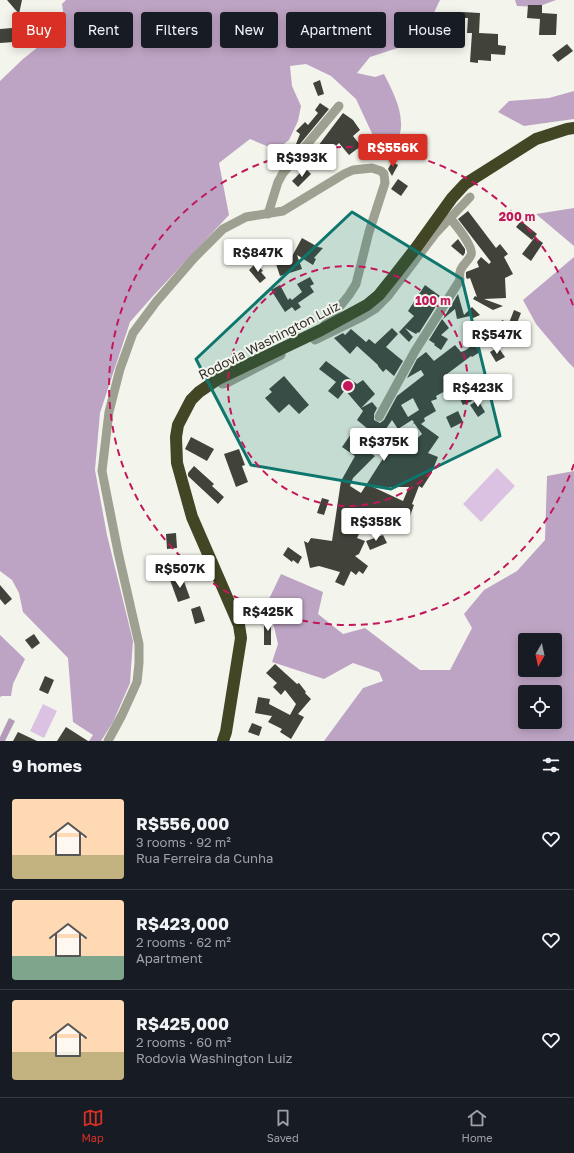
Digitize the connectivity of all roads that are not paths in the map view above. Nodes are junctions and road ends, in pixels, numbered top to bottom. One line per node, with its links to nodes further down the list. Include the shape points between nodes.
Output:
1 (339, 106): 4 (street, via 283,173)
2 (574, 128): 6 (highway, Rodovia Washington Luiz, via 536,139 472,178 452,198)
3 (470, 197): 5 (street)
4 (268, 214): 7 (street, via 283,211 353,170 372,168 385,176 356,284); 10 (street, via 246,217 223,229 194,258 133,333 120,369 109,412 102,471 139,644 139,663 137,682)
5 (450, 218): 6 (street); 9 (street, via 472,250 471,256 462,267 459,273 460,280 411,357)
6 (432, 232): 7 (highway, Rodovia Washington Luiz, via 379,295 367,305); 8 (street, via 388,296 375,308 362,317)
7 (321, 330): 8 (highway, Rodovia Washington Luiz)
8 (273, 356): 11 (highway, Rodovia Washington Luiz, via 238,373 218,379 199,392 191,400 178,425 176,450 179,471 192,516 234,613 242,638)
9 (379, 417)
10 (108, 741)
11 (223, 741)

